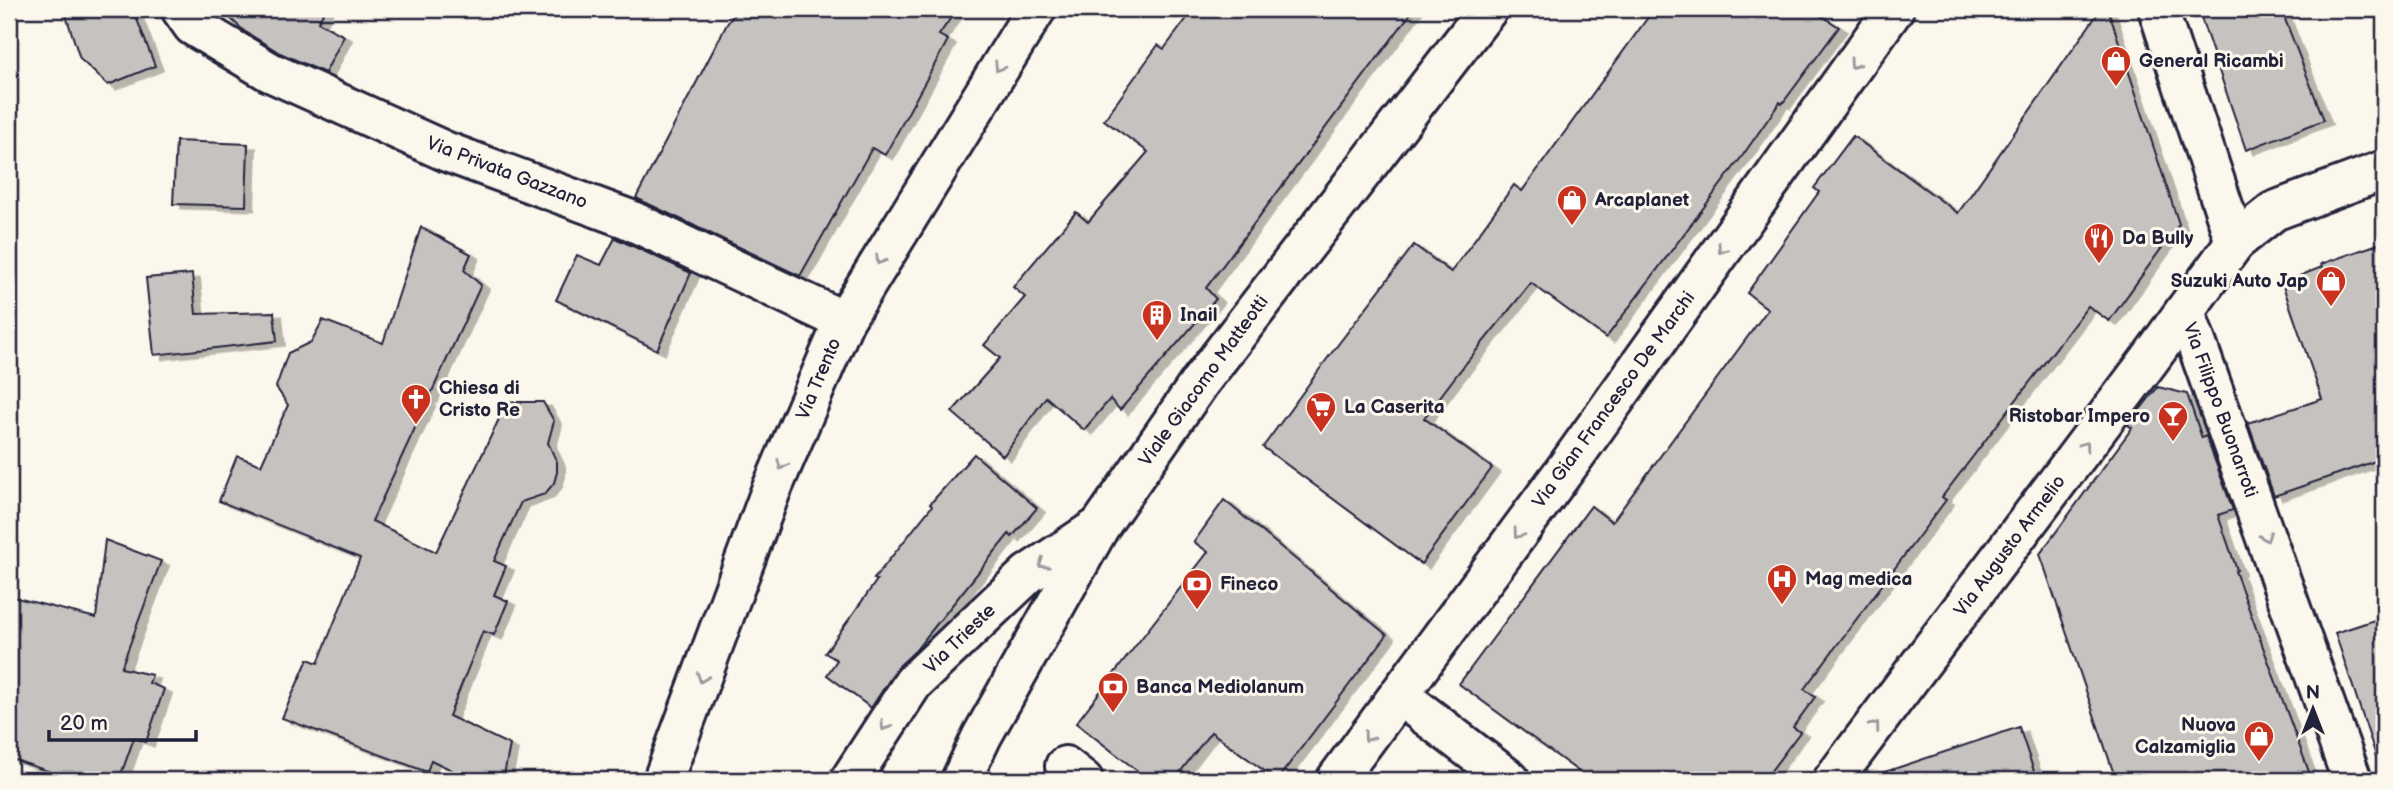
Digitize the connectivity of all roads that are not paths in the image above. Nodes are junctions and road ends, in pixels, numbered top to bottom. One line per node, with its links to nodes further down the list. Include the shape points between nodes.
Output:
1 (181, 9): 9 (street, Via Privata Gazzano, via 193,26 270,72 447,152 628,219)
2 (1036, 9): 9 (street, Via Trento, one-way to 9)
3 (1488, 9): 10 (street, Viale Giacomo Matteotti, via 1200,382)
4 (2158, 9): 7 (street)
5 (1886, 11): 11 (street, Via Gian Francesco De Marchi, one-way to 11, via 1567,467)
6 (2384, 170): 7 (street, via 2274,211)
7 (2235, 242): 8 (street, Via Filippo Buonarroti)
8 (2185, 311): 17 (street, Via Augusto Armelio, one-way to 8); 18 (street, Via Filippo Buonarroti, one-way to 18)
9 (844, 321): 12 (street, Via Trento, one-way to 12, via 770,493)
10 (1100, 526): 13 (street, Via Trieste, one-way to 13, via 1028,574 913,683); 14 (street, Viale Giacomo Matteotti)
11 (1399, 695): 15 (street, Via Gian Francesco De Marchi, one-way to 15); 16 (street)
12 (663, 780)
13 (850, 780)
14 (961, 780)
15 (1336, 780)
16 (1510, 780)
17 (1833, 780)
18 (2353, 780)

